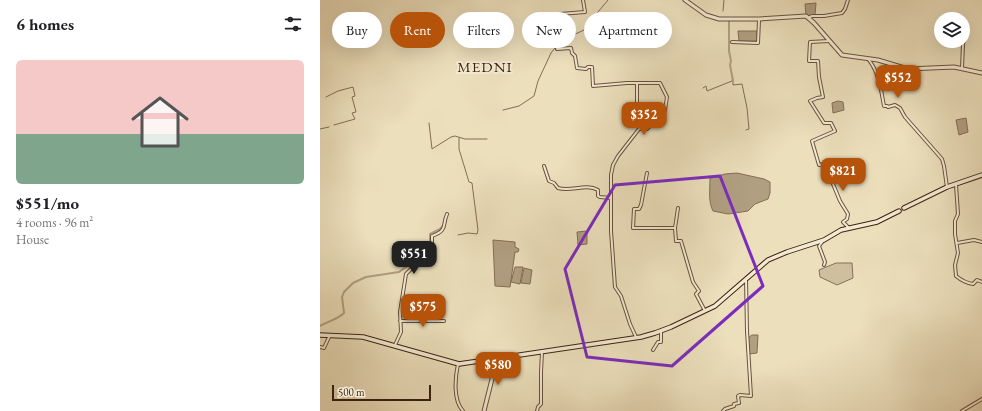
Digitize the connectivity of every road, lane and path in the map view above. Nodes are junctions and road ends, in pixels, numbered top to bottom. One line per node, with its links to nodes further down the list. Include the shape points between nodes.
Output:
1 (583, 0): 4 (street, via 585,12)
2 (685, 0): 6 (street, via 713,18)
3 (848, 0): 5 (street, via 842,14)
4 (576, 13)
5 (808, 18): 6 (street, via 806,16); 7 (street)
6 (759, 19): 8 (street, via 758,43)
7 (829, 41): 11 (street, via 842,55); 27 (street, via 810,42 809,61 818,61 823,97 810,101 824,123 831,124 835,131 812,140 819,165 824,164 826,167 848,214 843,222)
8 (732, 42)
9 (963, 48): 12 (street)
10 (557, 49): 14 (street, via 571,48 576,68 592,67 593,86)
11 (868, 59): 12 (street, via 908,69); 20 (street, via 877,75 884,106 888,108 896,105 900,108 942,159)
12 (962, 68): 13 (street)
13 (982, 73)
14 (637, 83): 15 (street); 21 (street, via 660,83 667,98 665,110 647,129 639,129 613,164 610,175)
15 (637, 102)
16 (544, 166): 21 (street, via 549,181 558,188 596,188 598,196)
17 (647, 173): 26 (street, via 641,205 639,209 634,209 633,228)
18 (982, 175): 19 (main road)
19 (956, 184): 20 (main road); 30 (street)
20 (947, 187): 23 (main road)
21 (611, 198): 40 (street, via 615,287 621,296)
22 (678, 208): 26 (street)
23 (904, 208)
24 (899, 211): 27 (main road, via 877,222)
25 (447, 214): 35 (street, via 442,230 432,236 432,254 429,258 419,261 406,274)
26 (675, 228): 34 (street, via 675,239 681,241 693,282 699,291 696,294)
27 (849, 228): 28 (main road)
28 (824, 240): 31 (street, via 819,246 826,262); 32 (main road, via 768,260)
29 (982, 242): 30 (street, via 974,240)
30 (957, 243): 33 (street, via 956,276 964,282)
31 (824, 265)
32 (746, 278): 34 (main road, via 715,306); 51 (street, via 751,396 738,396 739,403)
33 (982, 282)
34 (705, 311): 37 (main road)
35 (400, 321): 36 (street); 41 (street, via 401,332)
36 (444, 321)
37 (661, 331): 40 (main road); 43 (street, via 661,342)
38 (330, 334): 39 (main road); 41 (main road, via 363,337); 42 (street, via 324,348)
39 (320, 335)
40 (636, 337): 44 (main road)
41 (394, 346): 46 (main road)
42 (320, 347)
43 (652, 350)
44 (542, 352): 45 (main road); 50 (street, via 541,404)
45 (495, 359): 46 (main road); 49 (street)
46 (459, 364): 48 (street, via 455,386 460,407)
47 (982, 399): 52 (street)
48 (464, 411)
49 (484, 411)
50 (537, 411)
51 (723, 411)
52 (962, 411)

